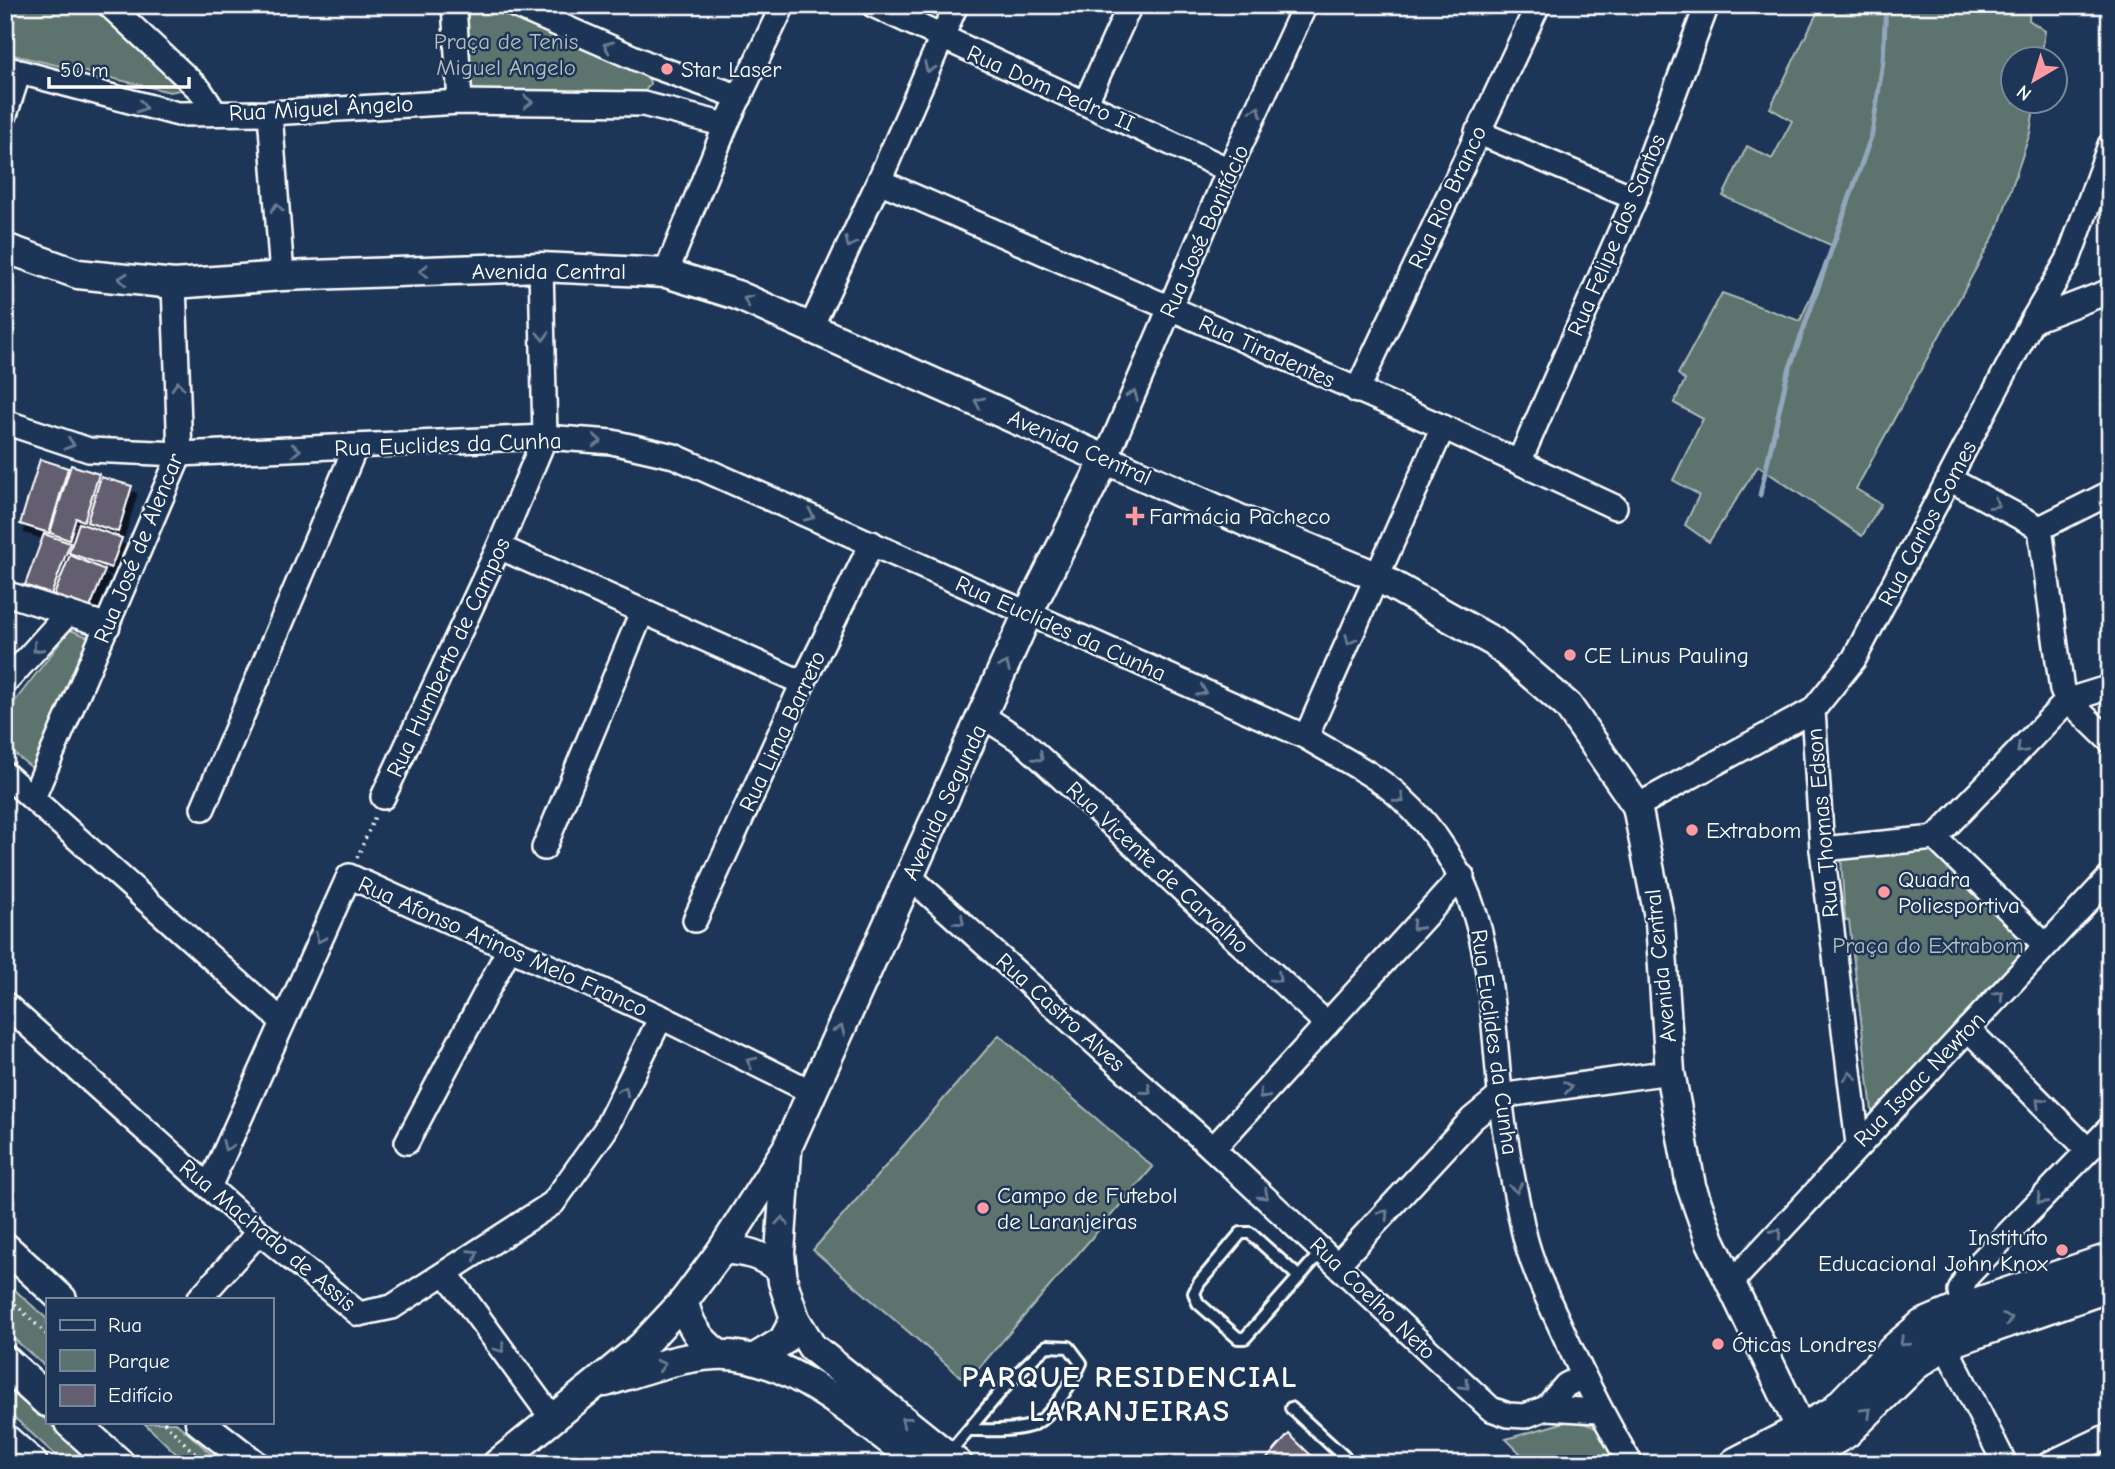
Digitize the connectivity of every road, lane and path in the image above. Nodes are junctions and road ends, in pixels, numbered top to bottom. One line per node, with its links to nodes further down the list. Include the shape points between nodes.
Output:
1 (109, 5): 18 (street, via 200,90)
2 (454, 5): 15 (street)
3 (514, 5): 12 (street, one-way to 3)
4 (783, 5): 14 (street)
5 (873, 5): 11 (street, Rua Dom Pedro II)
6 (956, 5): 11 (street)
7 (1129, 5): 16 (street)
8 (1305, 5): 24 (street, Rua José Bonifácio, one-way to 8)
9 (1538, 5): 22 (street, Rua Rio Branco)
10 (1707, 5): 26 (street, Rua Felipe dos Santos)
11 (942, 38): 16 (street, Rua Dom Pedro II); 25 (street, one-way to 25)
12 (653, 66): 14 (street); 17 (street, via 656,89)
13 (12, 70): 18 (street, Rua Miguel Ângelo, one-way to 18, via 159,111); 20 (street)
14 (740, 97): 21 (street)
15 (460, 102): 17 (street, Rua Miguel Ângelo, one-way to 17); 19 (street, Rua Miguel Ângelo)
16 (1086, 102): 24 (street, Rua Dom Pedro II)
17 (643, 104): 21 (street, Rua Miguel Ângelo)
18 (215, 113): 19 (street, Rua Miguel Ângelo)
19 (270, 113): 30 (street, one-way to 19)
20 (5, 115)
21 (726, 125): 29 (street)
22 (1476, 132): 26 (street); 36 (street, Rua Rio Branco)
23 (2110, 145): 34 (street, Rua Carlos Gomes, via 2068,260)
24 (1229, 170): 33 (street, Rua José Bonifácio)
25 (879, 181): 33 (street, Rua Tiradentes); 35 (street, one-way to 35)
26 (1635, 198): 43 (street, Rua Felipe dos Santos)
27 (5, 248): 31 (street, Avenida Central, one-way to 27, via 78,274)
28 (541, 267): 29 (street, Avenida Central); 30 (street, Avenida Central, one-way to 30); 39 (street, one-way to 39)
29 (666, 273): 35 (street, Avenida Central, one-way to 29, via 737,295)
30 (282, 276): 31 (street, Avenida Central)
31 (174, 284): 41 (street, Rua José de Alencar, one-way to 31)
32 (2110, 291): 34 (street)
33 (1170, 307): 36 (street, Rua Tiradentes); 42 (street, Rua José Bonifácio, one-way to 33)
34 (2032, 321): 44 (street, Rua Carlos Gomes)
35 (811, 327): 42 (street, Avenida Central, one-way to 35)
36 (1357, 390): 38 (street, Rua Tiradentes)
37 (5, 422): 41 (street, Rua Euclides da Cunha, one-way to 41, via 89,450)
38 (1443, 427): 43 (street, Rua Tiradentes); 50 (street)
39 (545, 437): 40 (street, Rua Euclides da Cunha); 48 (street, Rua Euclides da Cunha, one-way to 48, via 612,442 674,456); 49 (street, Rua Humberto de Campos)
40 (355, 448): 41 (street, Rua Euclides da Cunha, one-way to 40); 68 (street)
41 (180, 454): 55 (street, Rua José de Alencar)
42 (1107, 458): 50 (street, Avenida Central); 54 (street, Avenida Segunda)
43 (1519, 462): 46 (street, Rua Tiradentes)
44 (1951, 480): 47 (street, one-way to 47); 60 (street, Rua Carlos Gomes, via 1854,659)
45 (2110, 493): 47 (street)
46 (1615, 507)
47 (2040, 528): 59 (street, via 2058,673)
48 (873, 543): 54 (street, Rua Euclides da Cunha); 56 (street, Rua Lima Barreto)
49 (499, 547): 52 (street); 65 (street, Rua Humberto de Campos)
50 (1378, 578): 62 (street, one-way to 62); 67 (street, Avenida Central, via 1494,642 1528,669 1568,706)
51 (5, 593): 53 (street)
52 (642, 612): 56 (street); 70 (street)
53 (68, 613): 55 (street); 57 (street, one-way to 57)
54 (1027, 613): 61 (street, Avenida Segunda, one-way to 54); 62 (street, Rua Euclides da Cunha, one-way to 62)
55 (108, 626): 66 (street, Rua José de Alencar)
56 (803, 683): 76 (street, Rua Lima Barreto)
57 (5, 684)
58 (2110, 687): 59 (street)
59 (2068, 699): 63 (street); 69 (street, one-way to 69)
60 (1813, 710): 67 (street, Rua Carlos Gomes); 71 (street, Rua Thomas Edson)
61 (984, 717): 73 (street, Avenida Segunda); 82 (street, Rua Vicente de Carvalho, one-way to 82, via 1023,742)
62 (1306, 737): 74 (street, Rua Euclides da Cunha, one-way to 74, via 1398,796 1438,839)
63 (2110, 741)
64 (5, 774): 66 (street)
65 (383, 797): 72 (path, Rua Humberto de Campos)
66 (33, 798): 81 (street)
67 (1637, 806): 84 (street, Avenida Central, via 1660,922)
68 (203, 808)
69 (1935, 838): 71 (street); 77 (street)
70 (544, 848)
71 (1822, 849): 89 (street, Rua Thomas Edson, one-way to 71)
72 (349, 876): 78 (street, Rua Afonso Arinos Melo Franco); 81 (street, Rua Afonso Arinos Melo Franco, one-way to 81)
73 (909, 876): 85 (street, Avenida Segunda, one-way to 73); 91 (street, Rua Castro Alves, one-way to 91)
74 (1462, 876): 82 (street, one-way to 82); 86 (street, Rua Euclides da Cunha, via 1480,924 1493,1001)
75 (2110, 877): 77 (street, Rua Isaac Newton)
76 (695, 920)
77 (2045, 945): 83 (street, Rua Isaac Newton, one-way to 77)
78 (509, 949): 80 (street, Rua Afonso Arinos Melo Franco); 88 (street)
79 (5, 1004): 93 (street, Rua Machado de Assis)
80 (661, 1017): 85 (street, Rua Afonso Arinos Melo Franco, one-way to 80); 100 (street, Rua Machado de Assis, one-way to 80, via 553,1203 605,1130)
81 (282, 1021): 93 (street, Rua Afonso Arinos Melo Franco, one-way to 93)
82 (1327, 1024): 91 (street, one-way to 91)
83 (1968, 1029): 89 (street, Rua Isaac Newton); 92 (street, one-way to 83)
84 (1670, 1072): 86 (street, one-way to 84); 102 (street, Avenida Central, via 1691,1186)
85 (812, 1092): 90 (street, Avenida Segunda)
86 (1500, 1096): 97 (street, one-way to 86); 115 (street, Rua Euclides da Cunha, one-way to 115, via 1524,1231 1540,1282)
87 (2110, 1128): 92 (street)
88 (407, 1142)
89 (1858, 1144): 102 (street, Rua Isaac Newton, one-way to 89)
90 (787, 1149): 96 (street); 99 (street, one-way to 90)
91 (1213, 1149): 97 (street, Rua Coelho Neto, one-way to 97)
92 (2088, 1150): 108 (street, one-way to 108, via 1968,1276 1960,1291)
93 (209, 1187): 94 (street, Rua Machado de Assis)
94 (260, 1232): 100 (street, Rua Machado de Assis, via 359,1314 392,1307); 106 (street)
95 (5, 1247): 105 (street)
96 (722, 1250): 99 (street, via 747,1252); 107 (street)
97 (1330, 1257): 101 (lane); 119 (street, Rua Coelho Neto, one-way to 119, via 1491,1409 1525,1416)
98 (2110, 1260): 108 (main road)
99 (781, 1269): 109 (street)
100 (446, 1273): 121 (street, one-way to 121)
101 (1298, 1277): 101 (lane, via 1245,1338 1238,1338 1198,1303 1195,1293 1241,1233 1250,1233)
102 (1731, 1283): 128 (street, Avenida Central)
103 (2110, 1285): 111 (main road, one-way to 103)
104 (5, 1294): 110 (path)
105 (61, 1298)
106 (200, 1298)
107 (684, 1301): 112 (street, via 695,1332); 116 (street, via 642,1346)
108 (1963, 1309): 128 (main road, one-way to 128, via 1910,1336 1834,1413)
109 (795, 1319): 113 (street, via 783,1342); 129 (street, one-way to 109, via 812,1347)
110 (46, 1334)
111 (1944, 1343): 128 (main road, one-way to 111, via 1845,1432 1913,1365); 138 (street)
112 (718, 1354): 113 (street); 116 (street, one-way to 112, via 685,1358)
113 (755, 1358): 129 (street)
114 (5, 1362): 117 (main road)
115 (1582, 1377): 119 (street, via 1566,1385); 120 (street, Rua Euclides da Cunha)
116 (596, 1384): 121 (street)
117 (46, 1399)
118 (1291, 1408): 135 (lane)
119 (1546, 1408): 120 (street, Rua Coelho Neto)
120 (1599, 1411): 136 (street, Rua Euclides da Cunha)
121 (552, 1419): 134 (street)
122 (166, 1424): 132 (path)
123 (202, 1424): 133 (street)
124 (81, 1425): 131 (main road)
125 (969, 1430): 125 (lane, via 1026,1363 1047,1346 1069,1347 1081,1363 1072,1384 1034,1424); 129 (lane)
126 (2110, 1435): 139 (street)
127 (5, 1441): 130 (main road)
128 (1805, 1453): 137 (main road)
129 (942, 1461)
130 (31, 1464)
131 (118, 1464)
132 (205, 1464)
133 (254, 1464)
134 (497, 1464)
135 (1352, 1464)
136 (1631, 1464)
137 (1736, 1464)
138 (2005, 1464)
139 (2049, 1464)

